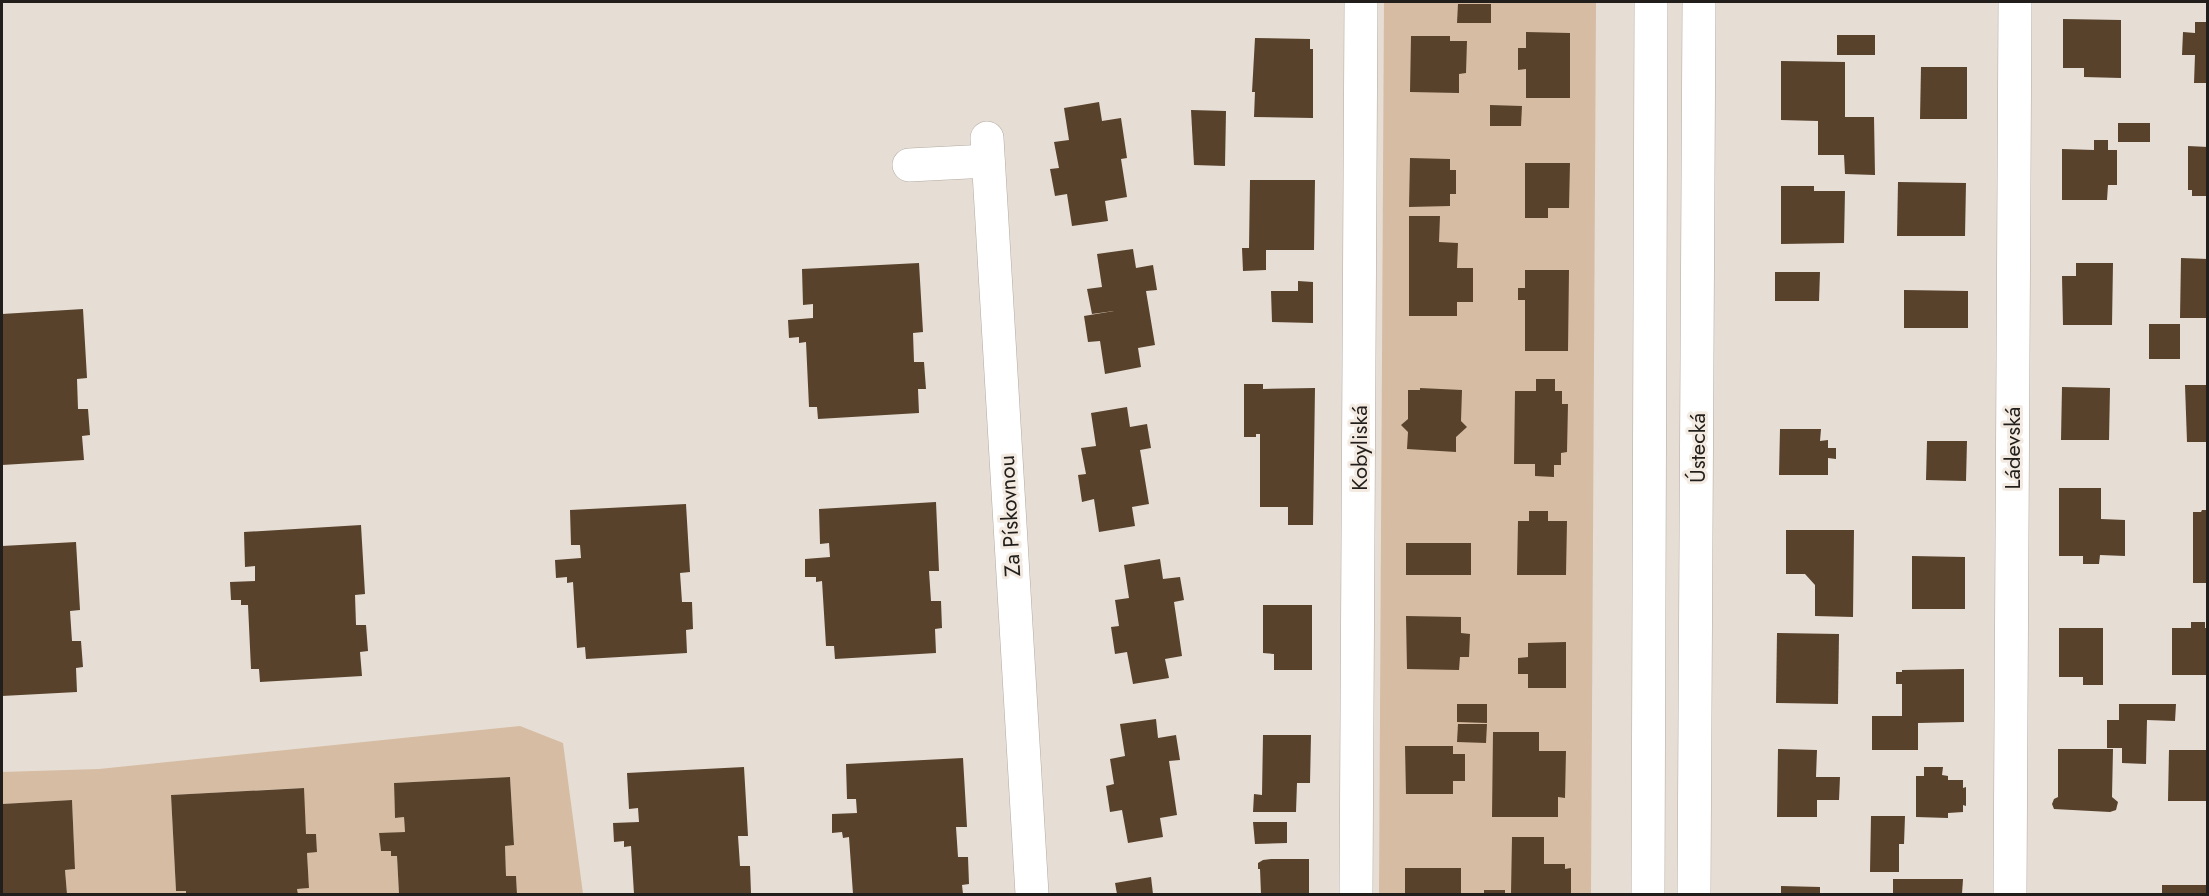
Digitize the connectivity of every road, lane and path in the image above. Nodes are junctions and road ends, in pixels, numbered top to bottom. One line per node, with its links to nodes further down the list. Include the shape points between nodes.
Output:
1 (1360, 2): 7 (street, Kobyliská)
2 (1651, 2): 8 (street)
3 (1699, 2): 9 (street, Ústecká)
4 (2014, 2): 10 (street, Ládevská)
5 (909, 165): 6 (street, Za Pískovnou, via 988,150)
6 (1032, 894)
7 (1356, 894)
8 (1648, 894)
9 (1694, 894)
10 (2010, 894)

